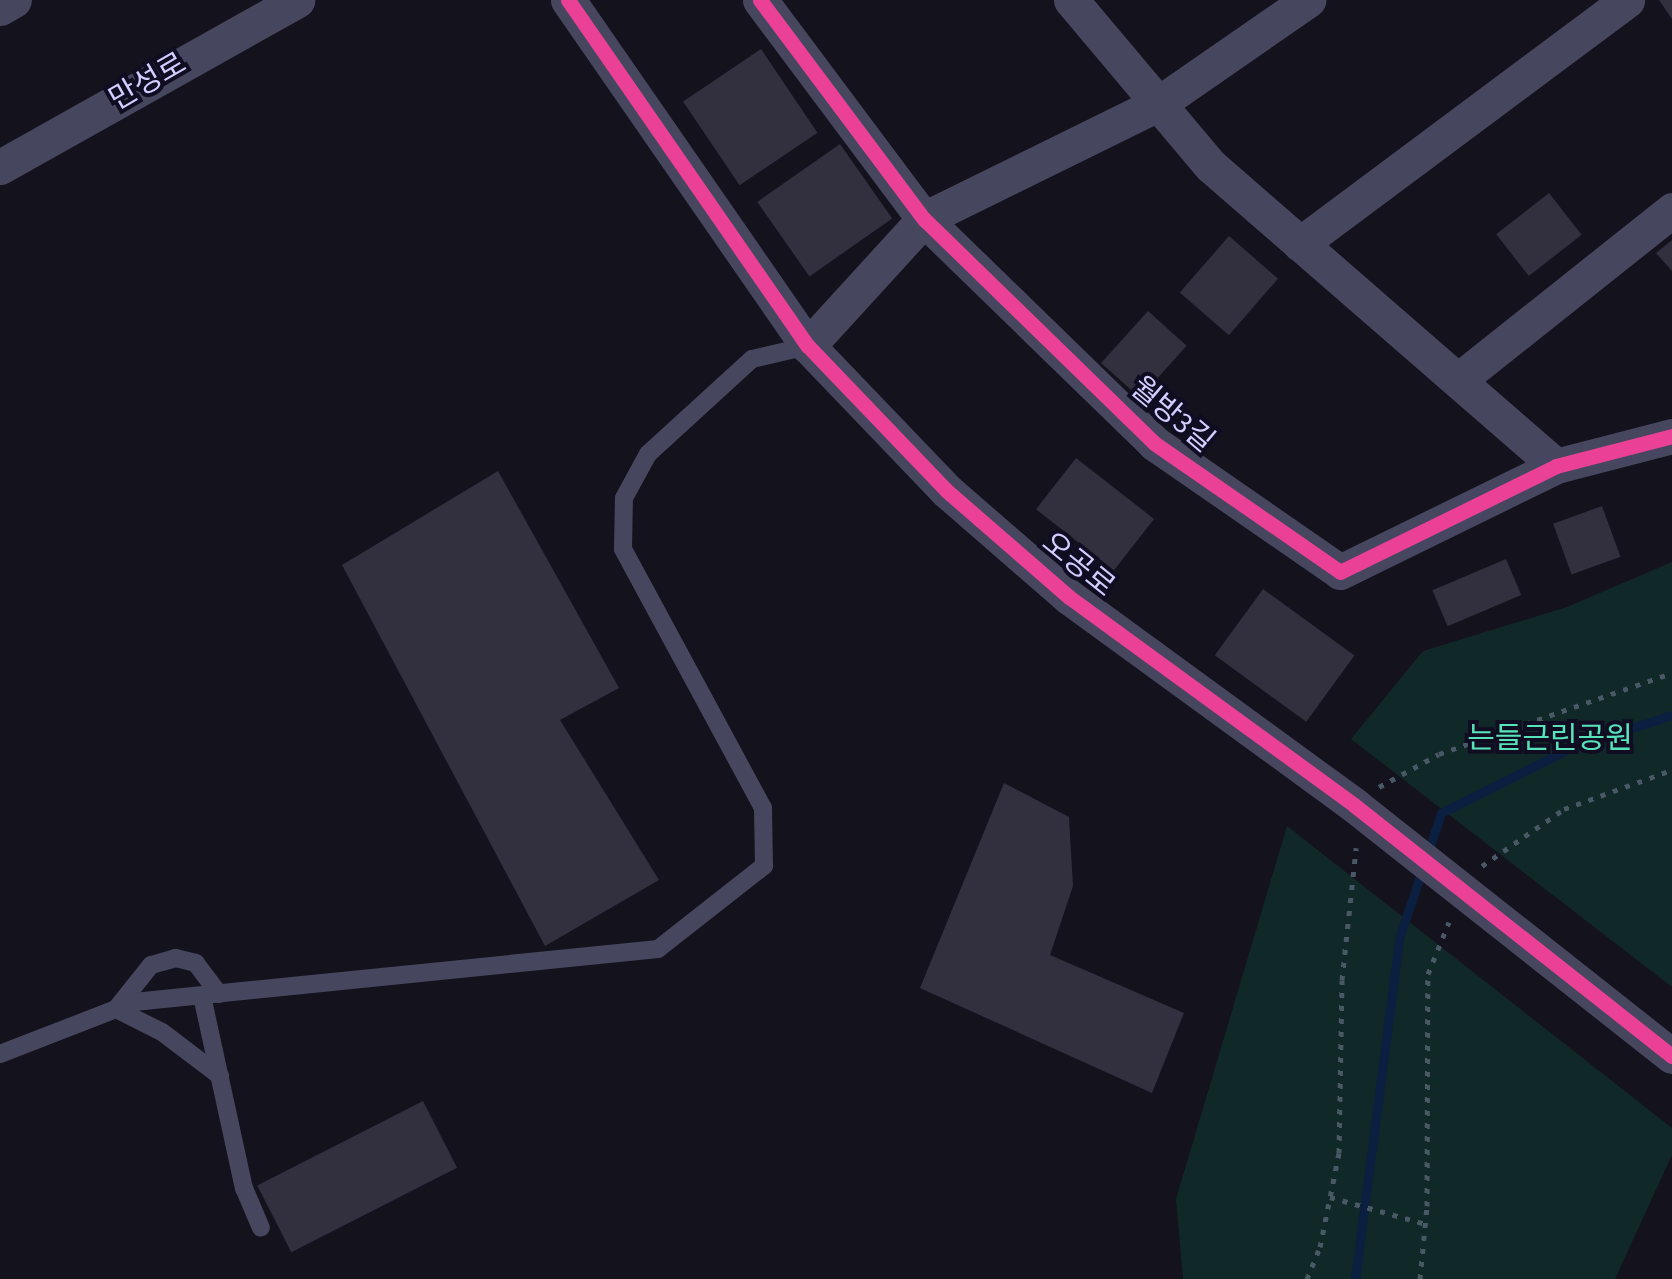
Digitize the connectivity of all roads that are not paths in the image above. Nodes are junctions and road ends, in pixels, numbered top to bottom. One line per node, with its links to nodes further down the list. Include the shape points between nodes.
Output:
1 (14, 0): 8 (street)
2 (297, 0): 9 (street, 만성로)
3 (568, 0): 15 (street, 오공로)
4 (760, 0): 13 (street, 월방3길)
5 (1071, 0): 10 (street)
6 (1308, 0): 10 (street)
7 (1626, 0): 14 (street)
8 (0, 8)
9 (256, 8): 11 (street, 만성로)
10 (1158, 104): 13 (street); 14 (street, via 1211,166)
11 (0, 167)
12 (1672, 210): 16 (street)
13 (924, 218): 15 (street); 18 (street, 월방3길, via 1154,443 1340,572)
14 (1300, 244): 16 (street)
15 (808, 346): 19 (lane, via 752,359 648,454 624,498 622,549 763,808 764,866 658,949); 22 (street, 오공로, bridge, via 947,490 1069,597 1363,814)
16 (1461, 378): 18 (street)
17 (1672, 436): 18 (street, 월방3길)
18 (1556, 466)
19 (210, 995): 20 (lane); 20 (lane, via 196,963 176,958 151,965); 23 (lane)
20 (116, 1009): 21 (lane); 23 (lane, via 162,1032)
21 (0, 1054)
22 (1672, 1056)
23 (220, 1076): 24 (lane, via 244,1188)
24 (261, 1228)

